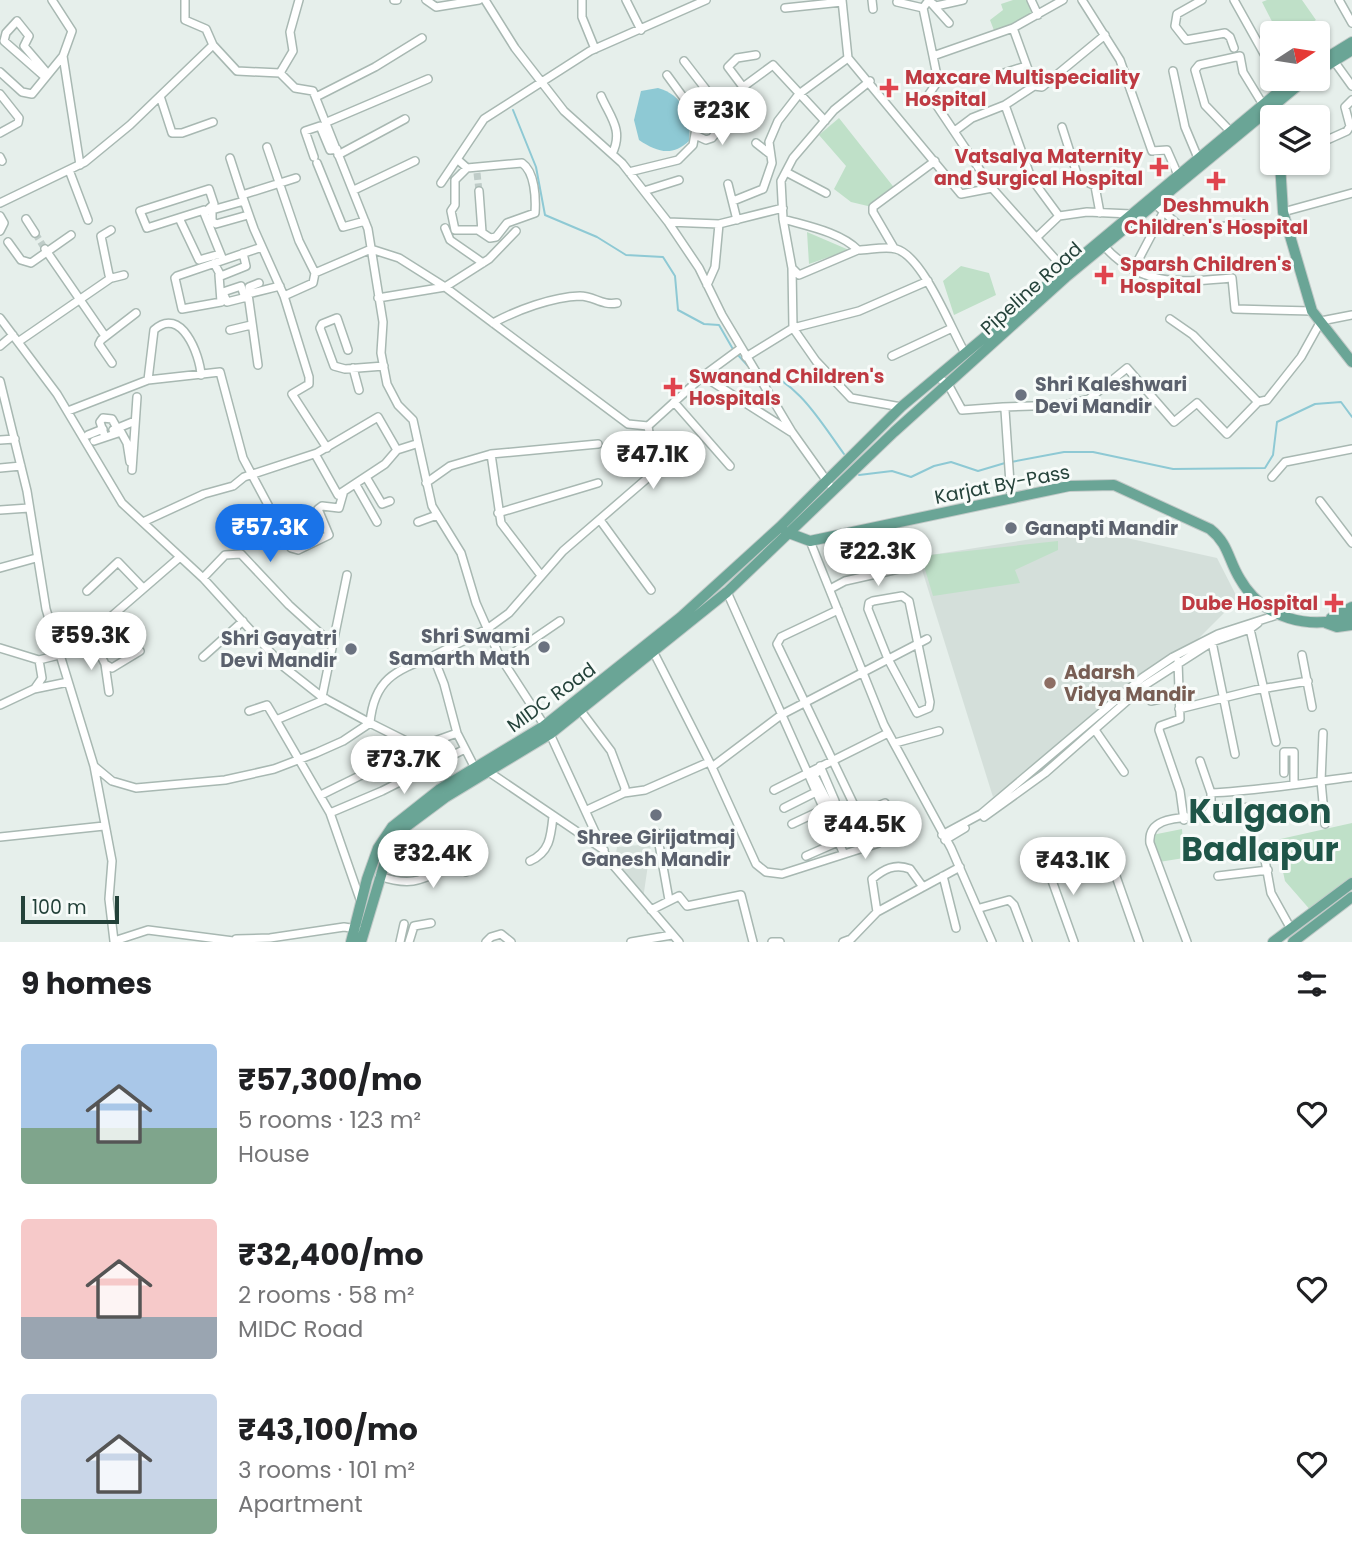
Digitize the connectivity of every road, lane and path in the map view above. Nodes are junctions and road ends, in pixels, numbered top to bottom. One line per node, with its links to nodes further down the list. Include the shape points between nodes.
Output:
1 (52, 0): 39 (street, via 72,31)
2 (185, 0): 33 (street, via 185,20 206,29)
3 (299, 0): 49 (street, via 290,32 293,51)
4 (426, 0): 5 (street, via 436,6)
5 (479, 0)
6 (485, 0): 55 (street)
7 (582, 0): 36 (street, via 582,17)
8 (626, 0): 29 (street)
9 (706, 0): 22 (street)
10 (873, 0): 24 (street)
11 (963, 0): 20 (street)
12 (1031, 0): 25 (street)
13 (1063, 0): 25 (street)
14 (1082, 0): 30 (street)
15 (1202, 0): 21 (street)
16 (1234, 0): 34 (street)
17 (1339, 0): 27 (street)
18 (842, 1): 23 (street); 42 (street)
19 (897, 2): 20 (street)
20 (928, 3): 26 (street); 40 (street)
21 (1189, 3): 35 (street, via 1174,18 1183,39 1225,33)
22 (688, 4): 29 (street)
23 (785, 8)
24 (873, 9)
25 (1038, 15): 28 (street)
26 (949, 23)
27 (1352, 23)
28 (1013, 28): 40 (street); 46 (street)
29 (641, 30): 36 (street)
30 (1105, 36): 56 (street, via 1042,87); 99 (street, via 1128,80 1152,151 1167,150)
31 (422, 38): 64 (street)
32 (1352, 42): 41 (main road)
33 (213, 45): 49 (street, via 237,71); 62 (street)
34 (1260, 47)
35 (1234, 48)
36 (595, 49): 55 (street)
37 (1352, 50): 44 (main road)
38 (756, 55): 61 (street, via 737,58 727,67 743,87 771,65)
39 (63, 56): 52 (street); 94 (street)
40 (933, 56): 79 (street, via 938,81 929,94)
41 (1330, 56)
42 (848, 58): 54 (street); 61 (street)
43 (684, 61): 71 (street, via 711,96)
44 (1334, 61): 45 (main road); 57 (street)
45 (1330, 64)
46 (1026, 66): 50 (street); 56 (street)
47 (1173, 71): 90 (street, via 1185,127)
48 (0, 72): 52 (street, via 22,92 32,94)
49 (280, 73): 64 (street, via 295,88 313,91)
50 (1004, 73)
51 (667, 75): 71 (street)
52 (47, 76): 52 (street, via 4,41 16,21 29,36 24,46)
53 (428, 79): 76 (street)
54 (870, 81): 74 (street); 93 (street)
55 (541, 83): 87 (street, via 564,111); 91 (street, via 484,119)
56 (1034, 86): 67 (street)
57 (1352, 86)
58 (1280, 91): 65 (main road)
59 (1291, 91): 65 (main road, Pipeline Road)
60 (0, 94): 81 (street, via 19,118)
61 (799, 94): 74 (street); 88 (street, via 772,131)
62 (160, 96): 75 (street, via 172,133); 94 (street)
63 (601, 96): 87 (street, via 611,111 617,136)
64 (316, 97): 76 (street)
65 (1279, 100): 69 (main road, Pipeline Road)
66 (1352, 100): 83 (street, via 1345,107 1347,131)
67 (1005, 105): 79 (street); 123 (street, via 1031,178)
68 (1268, 105): 80 (street, via 1243,72 1240,56 1199,65 1195,70 1201,97)
69 (1276, 105)
70 (751, 111): 82 (street, via 737,106 712,138)
71 (694, 112): 82 (street)
72 (1260, 117): 80 (main road, Pipeline Road)
73 (405, 119): 86 (street)
74 (825, 121): 98 (street)
75 (213, 122)
76 (327, 122): 86 (street)
77 (1260, 122): 116 (main road, Pipeline Road)
78 (1062, 127): 119 (street, via 1078,177 1093,183)
79 (956, 130): 106 (street)
80 (1230, 131): 90 (main road, Pipeline Road)
81 (0, 133)
82 (695, 135): 97 (street, via 693,145 678,160)
83 (1330, 139)
84 (756, 143): 88 (street)
85 (267, 147): 104 (street)
86 (337, 152): 107 (street); 129 (street, via 330,150 320,126 305,131 343,227)
87 (612, 154): 97 (street)
88 (770, 154): 113 (street, via 772,163 763,189)
89 (230, 158): 112 (street)
90 (1198, 158): 99 (main road, Pipeline Road)
91 (457, 159): 95 (street); 103 (street)
92 (415, 161): 107 (street)
93 (935, 162): 106 (street, via 961,194); 144 (street, via 873,207)
94 (80, 165): 96 (street)
95 (467, 168): 137 (street, via 455,180 452,225 460,231); 137 (street, via 522,163 531,174 535,206 531,216 507,223 496,237)
96 (69, 170): 114 (street); 127 (street)
97 (629, 172): 109 (street)
98 (786, 172): 110 (street); 115 (street)
99 (1178, 175): 120 (main road, Pipeline Road)
100 (1282, 175): 118 (main road)
101 (296, 178): 104 (street)
102 (680, 180): 109 (street)
103 (441, 183)
104 (279, 184): 112 (street); 155 (street)
105 (728, 184): 113 (street)
106 (992, 188): 140 (street)
107 (354, 190): 129 (street)
108 (479, 191): 137 (street)
109 (644, 191): 130 (street)
110 (826, 192)
111 (1352, 193): 118 (street)
112 (243, 198): 121 (street); 121 (street, via 212,210 212,221 216,224)
113 (733, 201): 128 (street)
114 (0, 203)
115 (783, 208): 126 (street); 128 (street)
116 (1160, 209): 132 (street, via 1185,231); 143 (main road, Pipeline Road); 154 (street)
117 (204, 210): 124 (street); 124 (street, via 214,204 206,188 140,211 147,228); 149 (street)
118 (1283, 212): 169 (main road)
119 (1100, 213): 120 (street); 123 (street)
120 (1132, 214): 153 (main road, Pipeline Road)
121 (248, 215): 142 (street)
122 (0, 216): 135 (street, via 4,223)
123 (1059, 216): 140 (street)
124 (179, 218): 149 (street, via 198,260)
125 (26, 219): 138 (street)
126 (783, 219): 147 (street, via 822,231); 152 (street)
127 (88, 220)
128 (737, 220): 131 (street)
129 (365, 221): 145 (street)
130 (668, 222): 131 (street); 161 (street)
131 (719, 224): 161 (street, via 715,267)
132 (1243, 224)
133 (445, 228): 151 (street, via 450,240)
134 (111, 230): 158 (street, via 101,236)
135 (0, 231)
136 (516, 231): 151 (street)
137 (482, 232)
138 (35, 233)
139 (71, 235): 146 (street)
140 (1037, 237): 153 (street)
141 (8, 242): 146 (street, via 25,261 31,262)
142 (262, 247): 148 (street); 162 (street)
143 (1105, 247): 154 (street); 198 (main road, Pipeline Road, via 1066,277)
144 (894, 248): 147 (street); 159 (street)
145 (371, 249): 155 (street); 163 (street, via 400,258); 166 (street)
146 (46, 250): 167 (street)
147 (858, 250): 152 (street, via 799,275)
148 (243, 253): 149 (street); 157 (street, via 246,266)
149 (222, 257): 150 (street)
150 (214, 263): 157 (street); 157 (street, via 175,278 182,309 221,302)
151 (483, 263): 163 (street)
152 (792, 268): 177 (street)
153 (1065, 270): 185 (main road, Pipeline Road)
154 (1133, 270): 169 (street, via 1164,282 1232,278 1233,305 1239,310)
155 (315, 273): 165 (street, via 313,283)
156 (124, 275): 158 (street)
157 (219, 275)
158 (111, 278): 167 (street)
159 (928, 281): 177 (street, via 859,311); 178 (street)
160 (259, 284): 164 (street, via 249,287)
161 (707, 285): 184 (street)
162 (280, 286): 164 (street); 165 (street)
163 (445, 287): 166 (street); 175 (street)
164 (247, 296): 176 (street)
165 (284, 296): 217 (street, via 309,377 309,383 292,394)
166 (378, 298): 191 (street)
167 (78, 300): 180 (street); 181 (street)
168 (617, 303): 175 (street, via 602,304 582,296 566,298)
169 (1312, 311): 174 (main road)
170 (136, 313): 180 (street)
171 (1352, 315): 174 (street)
172 (0, 318): 181 (street)
173 (1170, 318): 202 (street, via 1193,335)
174 (1321, 321): 188 (main road); 202 (street, via 1301,357 1267,400)
175 (493, 323): 209 (street, via 628,424)
176 (251, 325): 179 (street); 190 (street)
177 (793, 328): 187 (street); 203 (street, via 816,362 851,398)
178 (950, 329): 185 (street); 186 (street)
179 (230, 330)
180 (105, 336): 189 (street, via 99,344)
181 (16, 338): 182 (street); 205 (street)
182 (0, 346)
183 (348, 350): 192 (street, via 337,318 322,324 334,366)
184 (739, 350): 187 (street); 194 (street)
185 (965, 353): 195 (main road, Pipeline Road)
186 (892, 356)
187 (747, 358): 211 (street)
188 (1352, 362)
189 (112, 363)
190 (258, 365)
191 (384, 366): 192 (street); 215 (street, via 398,405 413,420)
192 (353, 368): 199 (street)
193 (201, 375): 196 (street); 196 (street, via 187,334 180,326 165,324 152,338); 225 (street, via 217,372 223,377)
194 (704, 376): 201 (street); 211 (street)
195 (937, 376): 198 (street); 203 (main road, Pipeline Road)
196 (148, 380): 205 (street)
197 (0, 381): 206 (street)
198 (949, 386): 204 (street, via 962,410); 232 (main road, Pipeline Road)
199 (359, 390)
200 (137, 397): 208 (street)
201 (674, 402): 209 (street); 223 (street)
202 (1258, 402): 204 (street, via 1227,434 1197,402 1174,422 1127,368 1089,399 1064,405)
203 (901, 407): 228 (main road, Pipeline Road)
204 (1003, 407): 234 (street)
205 (68, 411): 213 (street)
206 (9, 415): 207 (street); 212 (street)
207 (0, 416)
208 (135, 421): 210 (street); 210 (street, via 132,470 125,438)
209 (648, 426): 241 (street, via 654,465 650,475)
210 (110, 431): 213 (street)
211 (792, 432): 228 (street)
212 (15, 439): 214 (street); 222 (street)
213 (89, 439): 242 (street, via 122,503)
214 (0, 440)
215 (416, 444): 219 (street); 229 (street)
216 (598, 444): 221 (street)
217 (327, 448): 219 (street, via 377,417); 220 (street)
218 (1352, 449): 227 (street, via 1285,462)
219 (397, 450): 226 (street)
220 (315, 454): 225 (street); 233 (street, via 335,492)
221 (491, 454): 229 (street, via 450,466); 239 (street)
222 (21, 466): 224 (street); 237 (street)
223 (730, 466)
224 (0, 468)
225 (251, 474): 233 (street, via 294,550 329,535 318,507 338,508); 242 (street, via 233,486)
226 (366, 477): 231 (street); 235 (street, via 382,504)
227 (1272, 477)
228 (826, 480): 232 (street); 245 (main road, Pipeline Road)
229 (426, 483): 240 (street)
230 (598, 483): 239 (street)
231 (356, 485): 233 (street); 243 (street)
232 (835, 490): 245 (main road, Pipeline Road)
233 (343, 494)
234 (1011, 498): 246 (main road, Karjat By-Pass); 261 (main road, Karjat By-Pass, via 1069,486 1114,485 1127,490 1221,538 1248,592)
235 (390, 501)
236 (1320, 501): 247 (street)
237 (29, 508): 238 (street); 249 (street)
238 (0, 510)
239 (498, 513): 252 (street, via 504,531)
240 (437, 515): 244 (street); 266 (street, via 461,553)
241 (600, 520): 252 (street); 257 (street)
242 (143, 522): 248 (street)
243 (377, 522)
244 (418, 522)
245 (784, 531): 246 (main road, Karjat By-Pass); 259 (main road, MIDC Road); 303 (main road, MIDC Road)
246 (810, 541): 256 (street)
247 (1352, 543)
248 (180, 557): 254 (street); 255 (street)
249 (36, 558): 251 (street); 275 (street)
250 (916, 565): 256 (street, via 845,581)
251 (0, 568)
252 (540, 574): 266 (street, via 509,613)
253 (347, 575): 270 (street)
254 (203, 578): 263 (street); 270 (street, via 226,555 241,554)
255 (143, 588): 258 (street, via 118,562); 283 (street, via 99,628 95,644)
256 (830, 589): 260 (street)
257 (651, 590)
258 (87, 591)
259 (727, 592): 274 (main road, MIDC Road); 300 (street)
260 (838, 610): 284 (street); 294 (street, via 777,642)
261 (1277, 615): 262 (main road, Karjat By-Pass, via 1325,623); 265 (street)
262 (1351, 620)
263 (243, 621): 278 (street); 291 (street, via 284,667)
264 (560, 621): 282 (street)
265 (1258, 622): 267 (street); 280 (street, via 1218,634)
266 (487, 629): 277 (street); 282 (street)
267 (1250, 629): 269 (street); 287 (street)
268 (927, 639): 271 (street)
269 (1212, 642): 280 (street); 292 (street)
270 (332, 644): 291 (street)
271 (916, 644): 279 (street); 279 (street, via 930,702 925,710 914,711); 279 (street, via 908,598 869,603 867,610)
272 (0, 648): 281 (street)
273 (140, 651): 283 (street, via 118,666)
274 (653, 651): 299 (main road, MIDC Road); 317 (street)
275 (59, 655): 281 (street); 286 (street)
276 (1302, 655): 285 (street)
277 (433, 656): 302 (street, via 391,676 378,688); 306 (street)
278 (203, 657)
279 (888, 659): 284 (street)
280 (1177, 659): 290 (street); 304 (street); 348 (street, via 1142,678 1073,740)
281 (39, 660): 288 (street, via 42,678)
282 (503, 660): 303 (street)
283 (106, 664): 289 (street)
284 (863, 672): 294 (street); 307 (street)
285 (1308, 681): 287 (street); 296 (street)
286 (68, 682): 288 (street); 318 (street)
287 (1265, 688): 292 (street); 309 (street)
288 (34, 689): 295 (street)
289 (109, 692)
290 (1178, 695): 293 (street); 297 (street)
291 (324, 698): 301 (street); 302 (street)
292 (1222, 698): 297 (street); 313 (street)
293 (1151, 701)
294 (805, 703): 300 (street); 315 (street)
295 (0, 705)
296 (1312, 707)
297 (1179, 709): 341 (street, via 1180,719 1159,730 1180,791)
298 (249, 711): 301 (street, via 267,705)
299 (581, 711): 303 (main road, MIDC Road); 330 (street, via 611,751)
300 (781, 715): 317 (street); 322 (street)
301 (276, 720): 314 (street)
302 (370, 723): 311 (street); 314 (street, via 343,741)
303 (547, 730): 320 (main road, MIDC Road); 338 (street)
304 (1095, 730): 321 (street); 348 (street, via 1004,805)
305 (939, 731): 310 (street)
306 (457, 733): 311 (street); 312 (street)
307 (888, 733): 310 (street); 315 (street)
308 (1323, 733): 326 (street)
309 (1276, 742)
310 (895, 743): 348 (street)
311 (418, 747): 332 (street)
312 (465, 749): 320 (street); 339 (street)
313 (1235, 754)
314 (299, 759): 318 (street, via 225,780 135,788 112,781); 332 (street)
315 (832, 759): 319 (street); 333 (street)
316 (1200, 761): 331 (street)
317 (710, 764): 330 (street, via 645,790); 354 (street, via 750,856 766,872 782,874)
318 (94, 766): 344 (street)
319 (820, 768): 322 (street); 325 (street); 334 (street)
320 (481, 772): 340 (street); 361 (main road, MIDC Road, via 396,837); 368 (main road, MIDC Road, via 440,789 392,827 379,848)
321 (1124, 772)
322 (808, 773): 325 (street); 328 (street)
323 (1284, 773): 327 (street, via 1284,752 1294,752)
324 (1352, 777): 326 (street)
325 (814, 780): 329 (street)
326 (1321, 781): 327 (street); 343 (street)
327 (1294, 783): 331 (street)
328 (774, 790)
329 (818, 792): 334 (street); 335 (street)
330 (624, 793): 338 (street)
331 (1212, 793): 337 (street)
332 (321, 796): 339 (street)
333 (853, 803)
334 (827, 804): 342 (street); 345 (street)
335 (784, 807)
336 (1257, 807): 337 (street)
337 (1211, 809): 341 (street, via 1207,815)
338 (587, 810): 353 (street)
339 (330, 813): 368 (street)
340 (553, 816): 353 (street); 356 (street, via 546,849)
341 (1184, 820): 396 (street, via 1160,822 1149,831)
342 (792, 824)
343 (1325, 824)
344 (104, 826): 347 (street); 379 (street, via 112,861)
345 (831, 826): 349 (street, via 886,804 898,831); 350 (street)
346 (657, 833): 367 (street)
347 (0, 837)
348 (944, 838): 359 (street)
349 (880, 839): 350 (street, via 873,822); 354 (street, via 879,844)
350 (837, 840): 354 (street); 355 (street)
351 (1105, 845): 395 (street)
352 (1225, 850): 360 (street, via 1264,849)
353 (604, 851): 370 (street)
354 (843, 852)
355 (807, 856)
356 (530, 861)
357 (1045, 861): 394 (street)
358 (479, 864): 361 (street, via 466,872 460,863 402,884)
359 (960, 867): 362 (street); 369 (street)
360 (1268, 870): 363 (street); 375 (street, via 1271,893)
361 (379, 876): 378 (main road, MIDC Road)
362 (943, 876): 365 (street); 374 (street)
363 (1218, 876)
364 (1352, 883): 375 (main road)
365 (923, 887): 371 (street); 371 (street, via 910,870 887,869 872,879)
366 (1352, 897): 398 (main road)
367 (669, 900): 370 (street); 388 (street, via 680,895 687,906 741,895)
368 (361, 903): 378 (main road, MIDC Road)
369 (980, 908): 392 (street); 393 (street, via 1009,900)
370 (650, 911): 377 (street)
371 (877, 912): 391 (street)
372 (404, 923): 382 (street)
373 (431, 923): 383 (street, via 414,926)
374 (956, 928)
375 (1291, 929): 397 (main road)
376 (201, 934): 379 (street, via 148,930); 380 (street); 381 (street)
377 (672, 935): 386 (street); 387 (street)
378 (360, 937): 380 (street, via 344,927)
379 (113, 941)
380 (238, 941)
381 (196, 942)
382 (400, 942)
383 (409, 942)
384 (486, 942): 385 (street, via 501,934)
385 (510, 942)
386 (631, 942)
387 (679, 942)
388 (753, 942)
389 (772, 942): 390 (street)
390 (780, 942)
391 (842, 942)
392 (992, 942)
393 (1028, 942)
394 (1074, 942)
395 (1139, 942)
396 (1187, 942)
397 (1273, 942)
398 (1293, 942)

